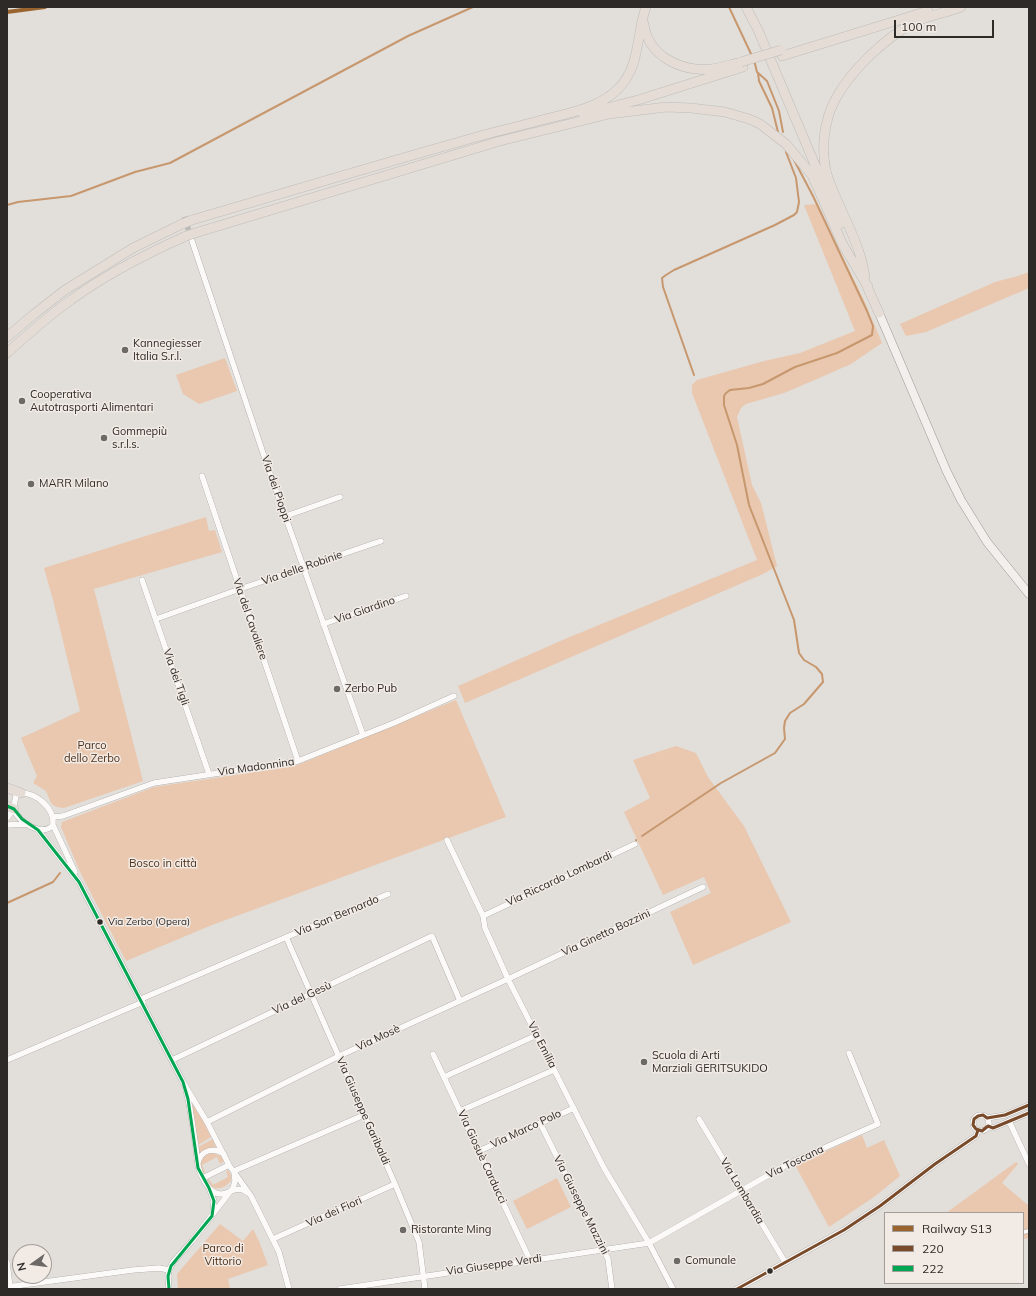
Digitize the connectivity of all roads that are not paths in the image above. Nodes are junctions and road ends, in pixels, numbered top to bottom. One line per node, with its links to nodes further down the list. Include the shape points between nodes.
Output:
1 (746, 7): 8 (highway)
2 (943, 7): 5 (highway)
3 (961, 7): 8 (highway, via 915,22 884,43 845,85 830,110 824,140 826,169 859,252)
4 (645, 11): 5 (highway, via 645,33 648,41 672,62 703,69); 6 (highway, via 638,51 632,67 625,81 613,93 584,109)
5 (742, 65): 6 (highway, via 638,100)
6 (499, 136): 7 (highway); 8 (highway, via 609,114 666,108 714,110 749,119 760,124 786,144 812,175 843,244); 10 (highway, bridge, via 445,146 182,224 132,248 65,290)
7 (191, 237): 11 (highway, via 119,270 71,300); 14 (street, Via dei Pioppi)
8 (868, 287): 9 (highway)
9 (879, 313): 19 (main road, via 960,500 987,542)
10 (7, 338)
11 (7, 353)
12 (202, 476): 18 (street, Via del Cavaliere)
13 (340, 497): 14 (street)
14 (286, 516): 16 (street, Via dei Pioppi)
15 (381, 541): 16 (street, Via delle Robinie)
16 (304, 568): 18 (street, Via delle Robinie); 22 (street, Via dei Pioppi)
17 (142, 580): 21 (street, Via dei Tigli)
18 (240, 589): 21 (street, Via delle Robinie); 25 (street, Via del Cavaliere)
19 (1029, 594)
20 (406, 596): 22 (street, Via Giardino)
21 (156, 619): 26 (street, Via dei Tigli)
22 (323, 624): 24 (street, Via dei Pioppi)
23 (454, 696): 24 (street, Via Madonnina)
24 (363, 735): 25 (street, Via Madonnina)
25 (298, 761): 26 (street, Via Madonnina)
26 (209, 774): 30 (street, Via Madonnina, via 154,783 63,816)
27 (7, 788): 28 (highway)
28 (21, 792): 29 (street); 30 (street, via 43,802)
29 (11, 807): 31 (street); 32 (street)
30 (53, 817): 34 (street)
31 (7, 818)
32 (27, 824): 33 (street); 35 (street)
33 (7, 825)
34 (52, 825): 35 (street, via 43,831); 38 (street)
35 (38, 830): 38 (street)
36 (446, 840): 41 (street, Via Emilia)
37 (635, 844): 41 (street, Via Riccardo Lombardi)
38 (79, 882): 46 (street)
39 (703, 886): 43 (street, Via Ginetto Bozzini)
40 (388, 894): 42 (street, Via San Bernardo)
41 (483, 916): 43 (street, Via Emilia, via 485,928)
42 (286, 937): 44 (street, Via Giuseppe Garibaldi); 46 (street, Via San Bernardo)
43 (508, 979): 45 (street, Via Mosè); 47 (street, Via Emilia)
44 (311, 994): 45 (street, Via del Gesù, via 432,936); 50 (street, Via Giuseppe Garibaldi); 52 (street, Via del Gesù)
45 (460, 1000): 50 (street, Via Mosè)
46 (142, 1001): 51 (street, Via San Bernardo); 52 (street)
47 (537, 1035): 53 (street, Via Emilia); 54 (street)
48 (849, 1053): 77 (street, Via Toscana, via 878,1124 788,1164)
49 (433, 1054): 54 (street, Via Giosuè Carducci)
50 (339, 1056): 60 (street, Via Giuseppe Garibaldi); 64 (street, Via Mosè)
51 (7, 1060)
52 (172, 1060): 55 (street)
53 (554, 1070): 57 (street, Via Emilia); 58 (street)
54 (444, 1077): 58 (street, Via Giosuè Carducci)
55 (183, 1082): 64 (street); 70 (street)
56 (1029, 1105): 61 (street)
57 (574, 1108): 65 (street, Via Marco Polo); 82 (street, Via Emilia, via 604,1168)
58 (460, 1111): 68 (street, Via Giosuè Carducci)
59 (1029, 1113): 63 (street)
60 (364, 1115): 73 (street); 75 (street, Via Giuseppe Garibaldi)
61 (987, 1118): 66 (street); 67 (street, via 981,1115 975,1118 973,1124)
62 (699, 1119): 77 (street, Via Lombardia)
63 (1009, 1121): 66 (street, via 993,1128); 72 (street)
64 (207, 1122): 69 (street)
65 (540, 1123): 68 (street, Via Marco Polo); 83 (street, Via Giuseppe Mazzini)
66 (988, 1126): 67 (street)
67 (978, 1130): 86 (street, via 976,1136 880,1206 844,1230)
68 (479, 1151): 84 (street, Via Giosuè Carducci)
69 (224, 1155): 70 (street, via 216,1150 207,1151 200,1157); 71 (street)
70 (198, 1164): 74 (street)
71 (230, 1164): 73 (street); 74 (street)
72 (1029, 1164)
73 (234, 1171): 78 (street, via 235,1184); 79 (street)
74 (203, 1178): 76 (street)
75 (395, 1184): 81 (street, Via dei Fiori); 88 (street, Via Giuseppe Garibaldi, via 419,1242)
76 (209, 1188): 78 (street, via 218,1194); 80 (street, via 214,1204)
77 (741, 1191): 82 (street, Via Toscana); 86 (street, Via Lombardia)
78 (229, 1192): 79 (street, via 240,1189); 80 (street)
79 (251, 1196): 81 (street)
80 (212, 1216): 87 (street)
81 (273, 1239): 91 (street)
82 (649, 1243): 83 (street, Via Giuseppe Verdi); 95 (street, Via Emilia)
83 (604, 1250): 84 (street, Via Giuseppe Verdi); 94 (street, Via Giuseppe Mazzini, via 608,1259)
84 (530, 1260): 88 (street, Via Giuseppe Verdi)
85 (7, 1262): 89 (street)
86 (785, 1262): 96 (street)
87 (169, 1270): 89 (street, via 133,1270); 90 (street)
88 (424, 1276): 92 (street, Via Giuseppe Verdi); 93 (street, Via Giuseppe Garibaldi)
89 (9, 1287)
90 (169, 1289)
91 (289, 1289)
92 (340, 1289)
93 (425, 1289)
94 (612, 1289)
95 (673, 1289)
96 (737, 1289)

